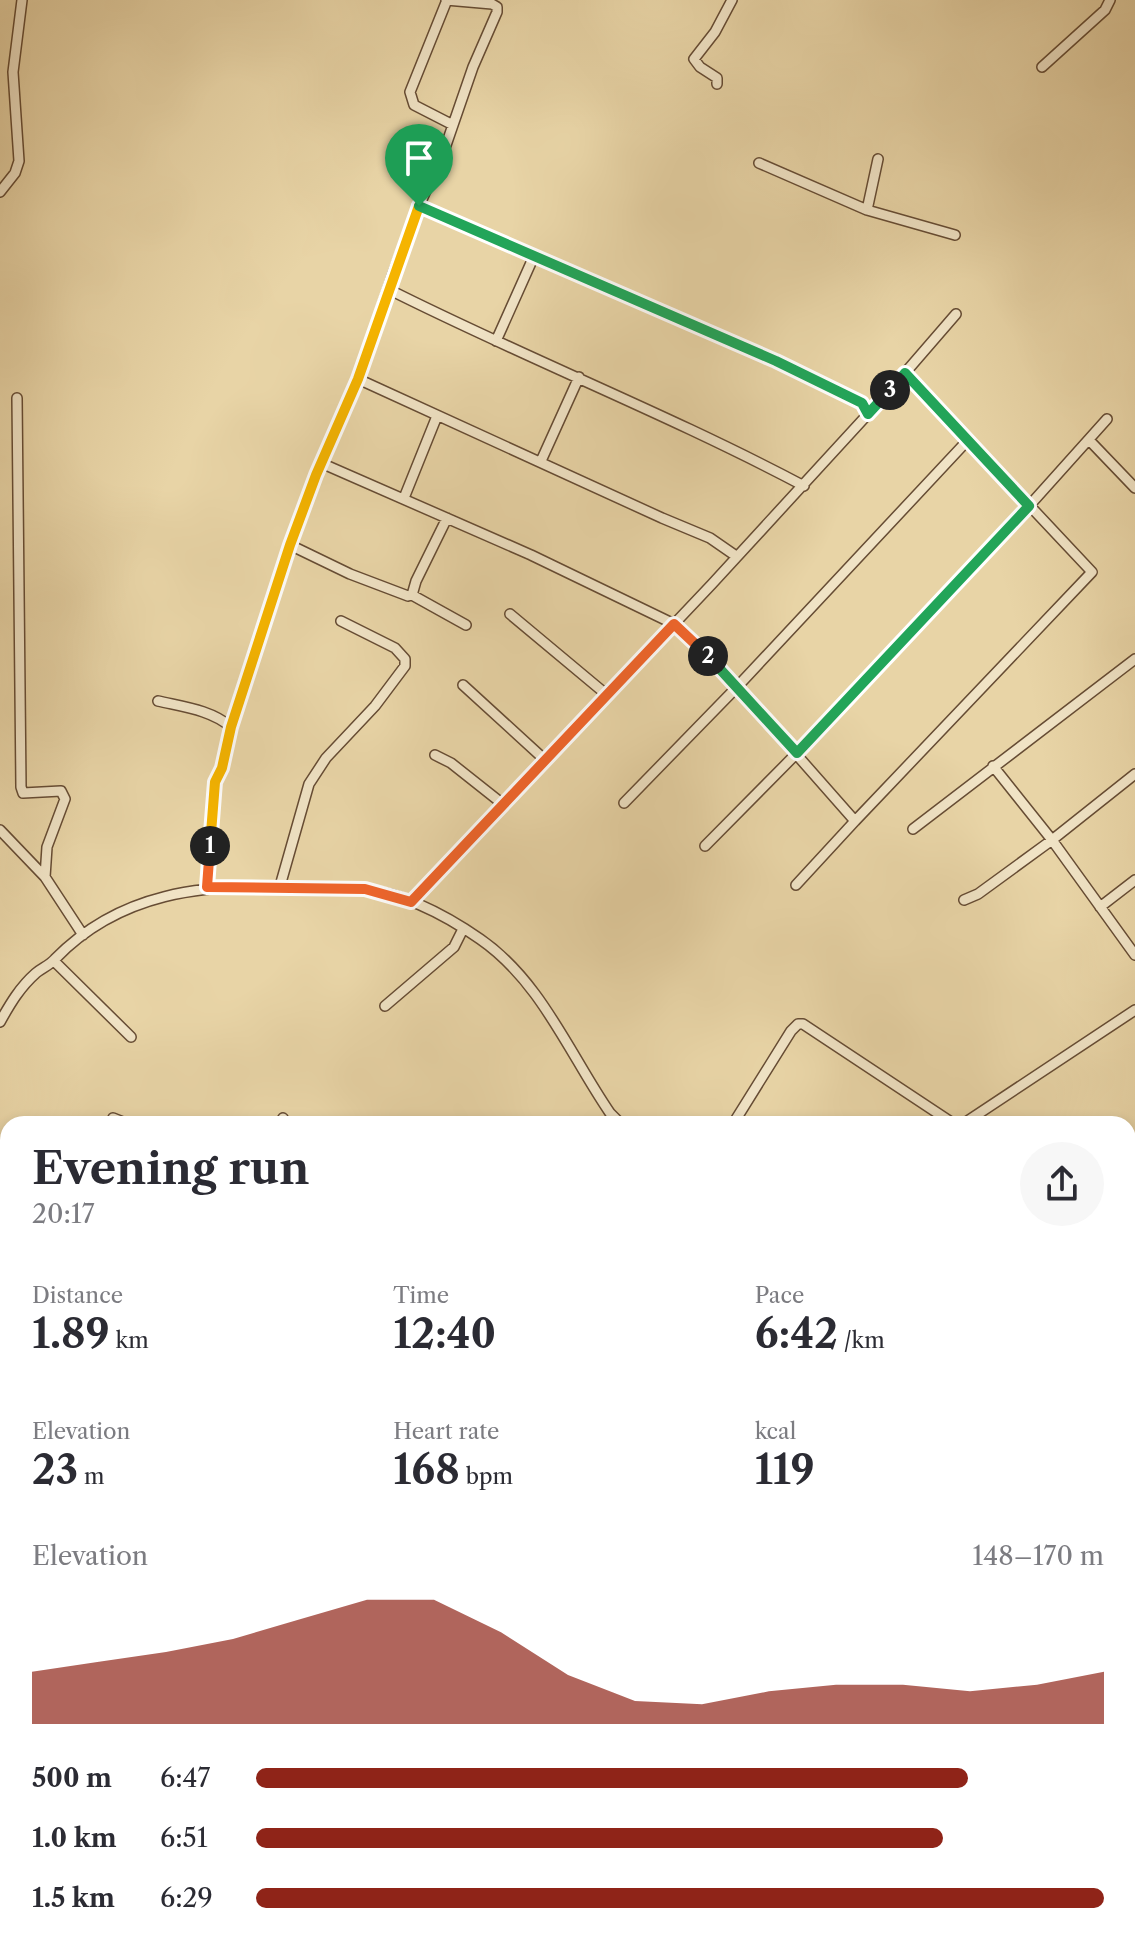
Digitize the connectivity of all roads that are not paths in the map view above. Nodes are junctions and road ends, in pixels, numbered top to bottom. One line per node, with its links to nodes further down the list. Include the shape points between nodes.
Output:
1 (22, 0): 10 (street, via 13,72 19,161)
2 (446, 0): 7 (street, via 410,92 414,105); 7 (street, via 492,4 498,10)
3 (732, 0): 6 (street, via 694,59 717,78)
4 (1110, 0): 5 (street)
5 (1042, 67)
6 (717, 84)
7 (453, 125): 11 (street)
8 (878, 159): 12 (street)
9 (759, 163): 12 (street)
10 (0, 192)
11 (419, 206): 14 (street); 15 (street)
12 (867, 210): 13 (street)
13 (955, 235)
14 (534, 256): 17 (street); 22 (street, via 776,361 862,403)
15 (388, 289): 17 (street); 20 (street)
16 (956, 314): 18 (street)
17 (496, 341): 19 (street)
18 (905, 373): 22 (street); 26 (street)
19 (579, 377): 27 (street); 29 (street)
20 (358, 379): 23 (street); 28 (street)
21 (17, 398): 61 (street, via 21,787 29,794 61,791 65,799 47,847)
22 (868, 414): 29 (street)
23 (437, 416): 27 (street); 31 (street)
24 (1107, 419): 25 (street)
25 (1089, 440): 30 (street); 32 (street)
26 (967, 441): 32 (street); 43 (street)
27 (541, 461): 35 (street, via 710,538)
28 (321, 463): 31 (street); 34 (street)
29 (804, 486): 35 (street)
30 (1135, 488)
31 (404, 498): 33 (street)
32 (1029, 506): 47 (street); 54 (street, via 1092,572)
33 (447, 518): 36 (street); 39 (street)
34 (290, 545): 36 (street, via 350,574); 46 (street)
35 (736, 556): 39 (street)
36 (412, 595): 40 (street)
37 (510, 614): 44 (street)
38 (341, 621): 64 (street, via 395,648 405,666 309,784)
39 (674, 624): 43 (street); 44 (street)
40 (466, 625)
41 (1135, 659): 50 (street)
42 (463, 685): 49 (street)
43 (737, 687): 47 (street); 52 (street)
44 (607, 695): 49 (street)
45 (158, 701): 46 (street, via 219,717)
46 (231, 727): 65 (street, via 215,782)
47 (797, 753): 54 (street); 59 (street)
48 (435, 755): 53 (street)
49 (545, 760): 53 (street)
50 (993, 766): 55 (street); 57 (street)
51 (1135, 774): 57 (street)
52 (624, 803)
53 (504, 805): 67 (street)
54 (855, 821): 63 (street)
55 (913, 829)
56 (0, 830): 58 (street)
57 (1052, 840): 66 (street); 68 (street)
58 (11, 842): 60 (street); 61 (street)
59 (705, 846)
60 (0, 849)
61 (45, 877): 70 (street)
62 (1135, 880): 68 (street)
63 (796, 885)
64 (280, 886): 65 (street); 67 (street, via 365,889)
65 (207, 887): 70 (street, via 132,906)
66 (964, 900)
67 (411, 902): 69 (street)
68 (1100, 907): 71 (street)
69 (463, 929): 73 (street, via 454,947); 77 (street, via 521,976)
70 (83, 935): 72 (street)
71 (1135, 955)
72 (54, 961): 75 (street, via 13,998); 76 (street)
73 (385, 1006)
74 (1135, 1010): 80 (street)
75 (0, 1022)
76 (131, 1037)
77 (615, 1116)
78 (738, 1116): 79 (street, via 798,1024)
79 (942, 1116)
80 (975, 1116)

